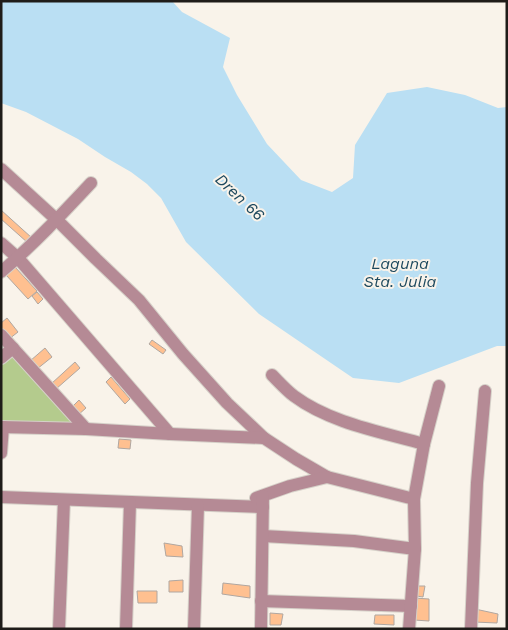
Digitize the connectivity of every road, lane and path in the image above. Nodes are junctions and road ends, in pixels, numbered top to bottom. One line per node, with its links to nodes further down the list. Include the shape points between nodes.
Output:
1 (1, 169): 3 (street)
2 (91, 183): 3 (street)
3 (57, 220): 5 (street); 16 (street, via 139,300 182,354)
4 (1, 244): 5 (street)
5 (18, 258): 6 (street); 15 (street)
6 (1, 272)
7 (1, 335): 8 (street)
8 (13, 348): 9 (street); 14 (street)
9 (1, 358)
10 (272, 375): 17 (street, via 293,395 319,411)
11 (439, 386): 17 (street)
12 (484, 391): 35 (street)
13 (2, 427): 14 (street); 18 (street)
14 (86, 429): 15 (street)
15 (170, 434): 16 (street)
16 (264, 438): 19 (street)
17 (424, 444): 21 (street)
18 (1, 453)
19 (327, 476): 21 (street); 23 (street, via 290,486)
20 (1, 497): 22 (street)
21 (414, 499): 27 (street)
22 (64, 500): 24 (street); 30 (street)
23 (263, 501): 25 (street, via 232,506); 26 (street)
24 (130, 502): 25 (street); 31 (street)
25 (198, 505): 32 (street)
26 (263, 536): 27 (street, via 354,541); 28 (street)
27 (414, 549): 29 (street)
28 (261, 601): 29 (street); 33 (street)
29 (411, 606): 34 (street)
30 (59, 629)
31 (126, 629)
32 (194, 629)
33 (261, 629)
34 (409, 629)
35 (471, 629)

